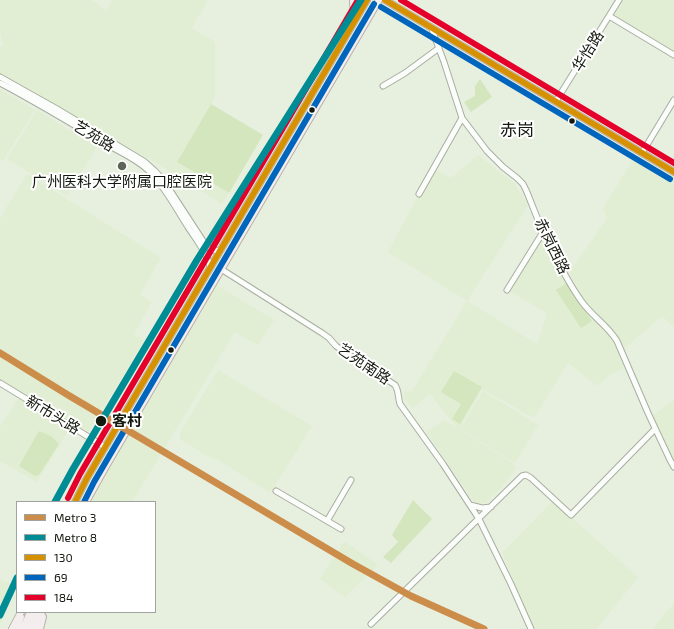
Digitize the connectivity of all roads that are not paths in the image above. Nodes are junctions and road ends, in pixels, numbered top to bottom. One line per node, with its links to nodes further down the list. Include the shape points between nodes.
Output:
1 (353, 0): 8 (main road)
2 (367, 0): 8 (main road)
3 (379, 0): 25 (main road)
4 (385, 0): 9 (main road)
5 (392, 0): 11 (main road, via 460,41)
6 (619, 0): 7 (street, 华怡路)
7 (609, 16): 12 (street); 17 (street, 华怡路)
8 (354, 23): 23 (main road)
9 (431, 27): 10 (street, 赤岗西路); 11 (main road)
10 (439, 48): 15 (street); 18 (street, 赤岗西路)
11 (476, 54): 17 (main road)
12 (674, 55)
13 (0, 77): 23 (street, 艺苑路, via 150,166 167,185 204,244)
14 (0, 83): 24 (street, 艺苑路, via 126,155 149,171 196,238 208,258)
15 (383, 86)
16 (674, 100): 19 (street)
17 (556, 102): 19 (main road)
18 (462, 118): 21 (street); 22 (street, 赤岗西路, via 487,151 523,184)
19 (642, 153): 20 (main road)
20 (674, 172)
21 (419, 194)
22 (543, 232): 26 (street); 28 (street, 赤岗西路, via 573,289 617,342)
23 (219, 251): 24 (main road)
24 (210, 267): 29 (main road)
25 (221, 269): 34 (main road); 35 (street, 艺苑南路, via 322,333 336,346 395,385 400,404)
26 (507, 290)
27 (0, 383): 29 (street, 新市头路)
28 (655, 429): 30 (street, 赤岗西路); 36 (street, via 571,514 526,475)
29 (105, 447): 33 (main road)
30 (674, 467)
31 (351, 480): 38 (street)
32 (276, 491): 38 (street)
33 (76, 501)
34 (87, 501)
35 (470, 505): 36 (street); 37 (street, 艺苑南路)
36 (491, 507): 37 (street)
37 (479, 519): 46 (street); 53 (street, 艺苑南路)
38 (327, 521): 39 (street)
39 (341, 529)
40 (21, 613): 47 (main road)
41 (22, 613): 48 (main road)
42 (30, 613): 49 (main road)
43 (36, 613): 50 (main road)
44 (43, 613): 51 (main road)
45 (43, 613): 52 (main road)
46 (371, 624)
47 (12, 629)
48 (17, 629)
49 (23, 629)
50 (29, 629)
51 (35, 629)
52 (40, 629)
53 (530, 629)

